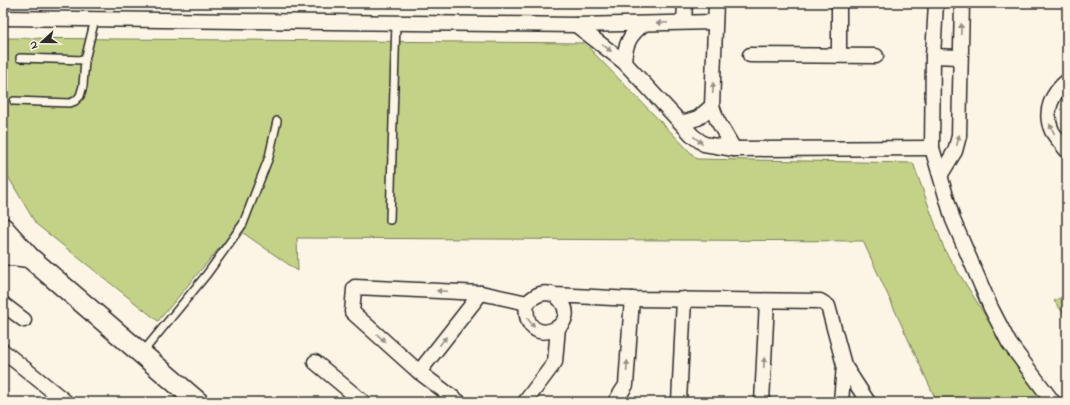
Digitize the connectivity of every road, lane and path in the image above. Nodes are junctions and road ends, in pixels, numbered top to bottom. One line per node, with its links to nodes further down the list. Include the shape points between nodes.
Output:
1 (685, 3): 9 (street)
2 (716, 3): 10 (street)
3 (839, 3): 14 (street)
4 (936, 3): 16 (street)
5 (962, 3): 17 (street, one-way to 5)
6 (3, 18): 7 (street)
7 (95, 19): 8 (street); 19 (lane)
8 (396, 22): 11 (street); 30 (lane)
9 (684, 22): 10 (street); 12 (street, one-way to 12)
10 (715, 22): 23 (street, one-way to 10)
11 (576, 24): 12 (street); 20 (street, one-way to 20)
12 (644, 24): 20 (street, via 633,32 628,41)
13 (750, 55): 14 (street)
14 (839, 56): 15 (street)
15 (876, 56)
16 (933, 56): 17 (street); 26 (street)
17 (959, 57): 29 (street, one-way to 17, via 955,151 959,136)
18 (20, 58): 19 (lane)
19 (85, 60): 22 (lane, via 83,86 80,96 75,101)
20 (624, 62): 25 (street)
21 (1067, 81): 28 (street, one-way to 21, via 1052,131 1048,113 1053,95)
22 (14, 101)
23 (712, 106): 25 (street, via 698,118); 27 (street)
24 (277, 121): 44 (lane, via 269,157 243,224 207,274)
25 (682, 123): 27 (street, one-way to 27, via 704,144)
26 (932, 148): 27 (street); 29 (street)
27 (734, 149)
28 (1067, 151)
29 (941, 174): 58 (street, via 953,220 991,308 1009,343)
30 (390, 220)
31 (3, 228): 33 (street)
32 (3, 254): 33 (street)
33 (29, 257): 44 (street)
34 (480, 292): 39 (street); 47 (street, one-way to 34); 47 (street, one-way to 47, via 355,287 352,312)
35 (554, 295): 36 (street); 39 (street, via 547,292 540,294); 42 (street, via 563,302 565,314)
36 (632, 299): 37 (street); 53 (street, one-way to 36, via 626,386)
37 (684, 300): 38 (street); 54 (street)
38 (767, 301): 46 (street, via 820,301 828,306); 55 (street, one-way to 38)
39 (527, 303): 42 (street, one-way to 42, via 527,318 537,330 552,331)
40 (3, 304): 41 (street)
41 (24, 320)
42 (558, 327): 52 (street, via 555,362)
43 (3, 351): 48 (street)
44 (142, 353): 49 (street)
45 (315, 362): 50 (street)
46 (844, 365): 56 (street); 57 (street)
47 (419, 372): 51 (street)
48 (66, 402)
49 (198, 402)
50 (363, 402)
51 (459, 402)
52 (525, 402)
53 (615, 402)
54 (679, 402)
55 (762, 402)
56 (841, 402)
57 (868, 402)
58 (1053, 402)

